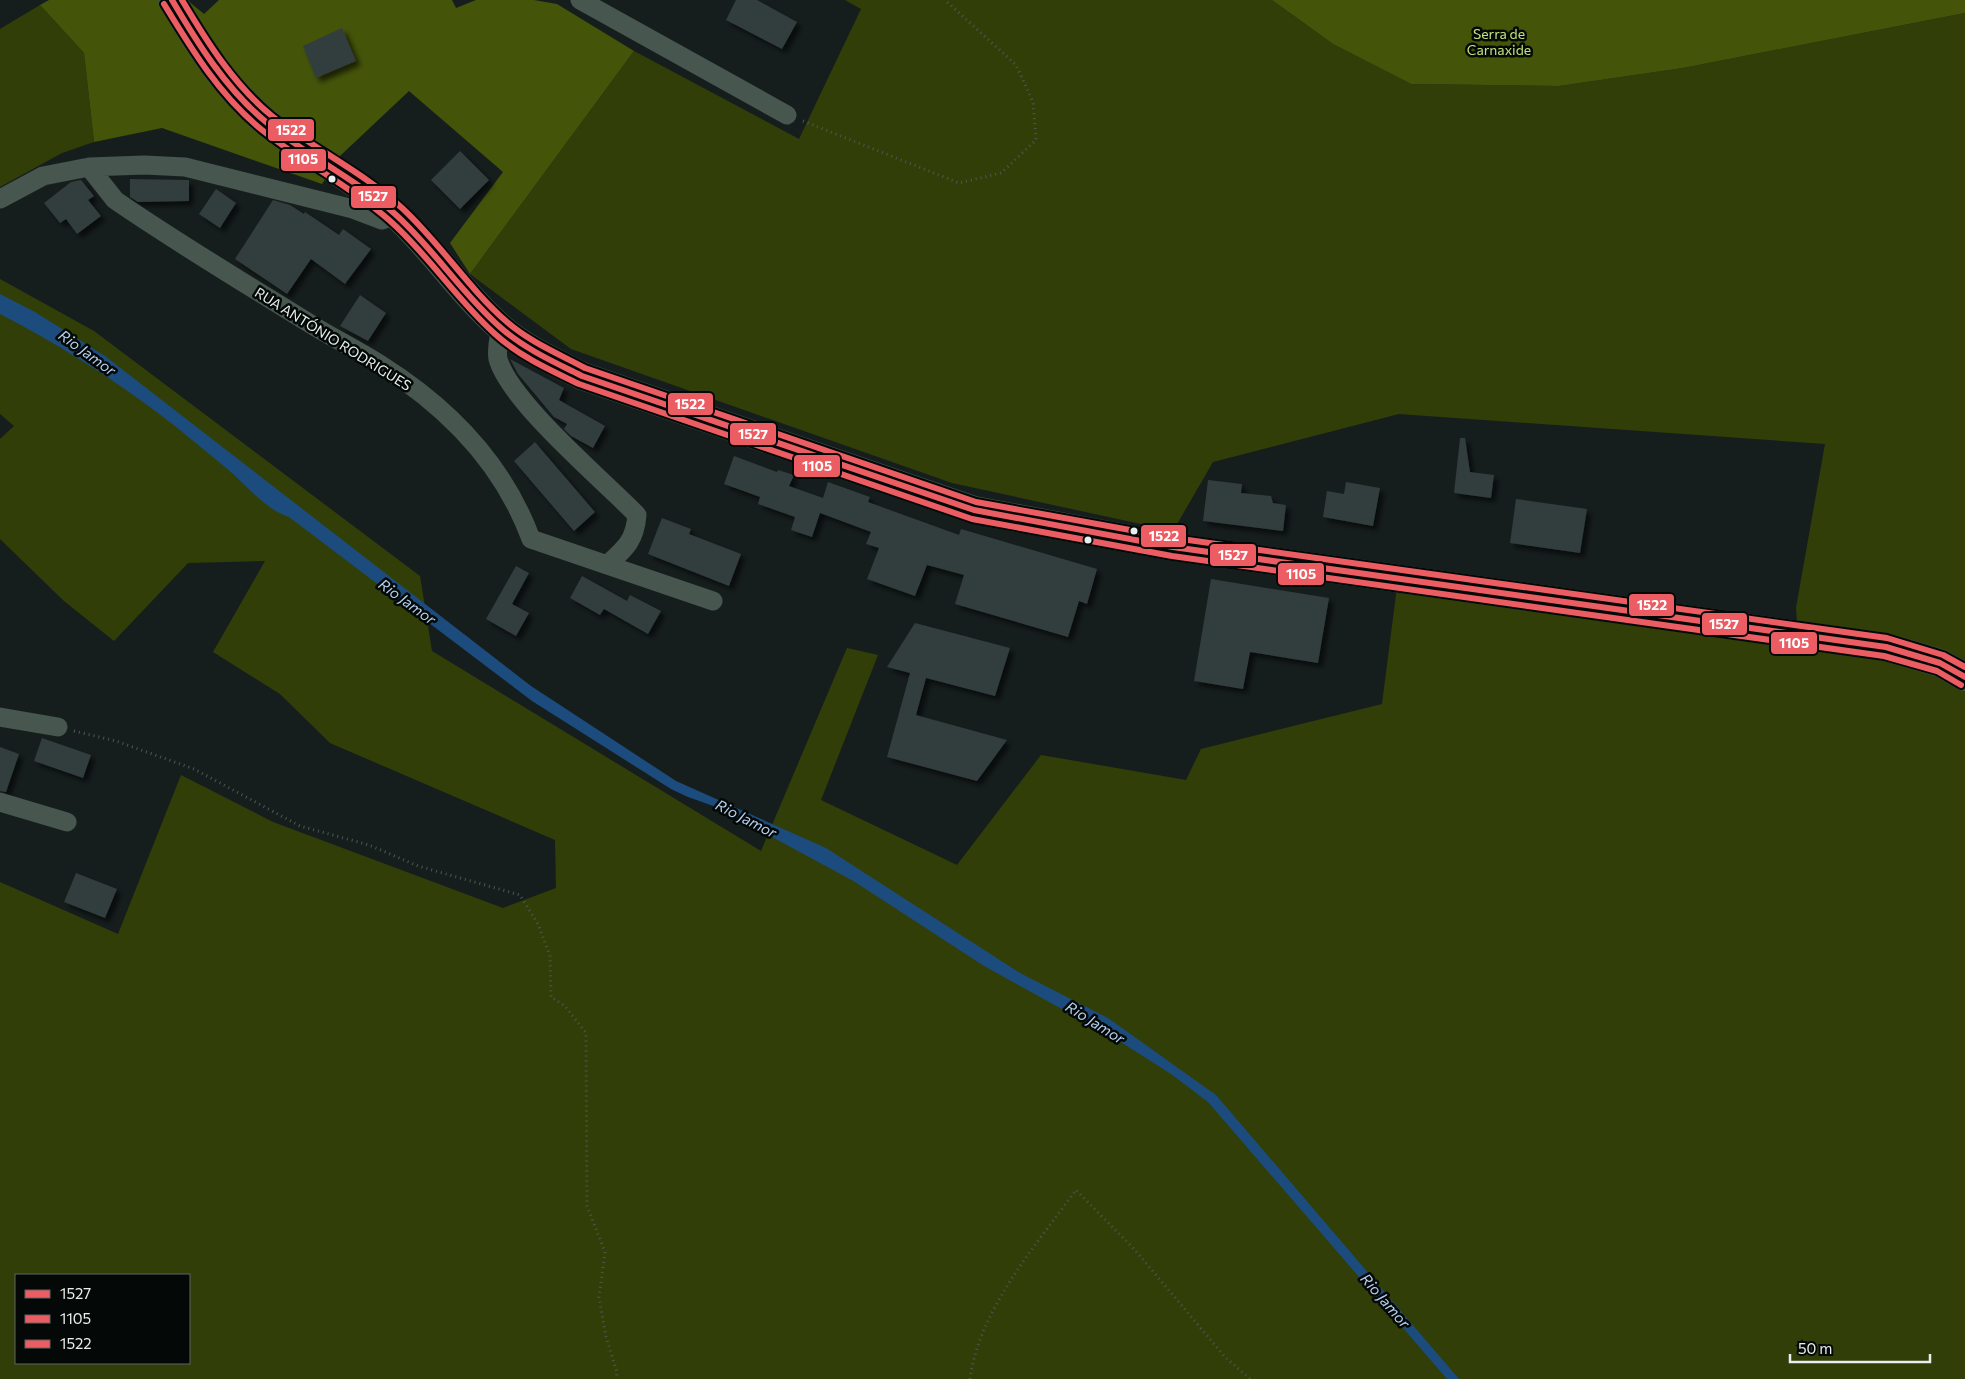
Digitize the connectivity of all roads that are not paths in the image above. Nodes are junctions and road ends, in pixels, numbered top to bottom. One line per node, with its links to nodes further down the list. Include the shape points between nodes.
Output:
1 (172, 0): 6 (main road, via 206,57 252,110)
2 (580, 0): 3 (street)
3 (787, 114)
4 (89, 167): 5 (street, via 43,176); 6 (street, via 185,167 353,208 373,218 382,220); 8 (street, RUA ANTÓNIO RODRIGUES, via 115,200 337,341 379,364 428,400 472,438 500,474 523,516 531,539)
5 (0, 199)
6 (396, 215): 7 (main road)
7 (501, 328): 8 (street, via 497,348 508,378 529,406 637,516 636,531 626,547); 10 (main road, via 582,376 974,510 1173,548 1886,647 1940,663)
8 (608, 564): 9 (street, RUA ANTÓNIO RODRIGUES)
9 (713, 601)
10 (1965, 677)
11 (0, 717): 12 (street)
12 (58, 727)
13 (0, 802): 14 (street)
14 (66, 822)

